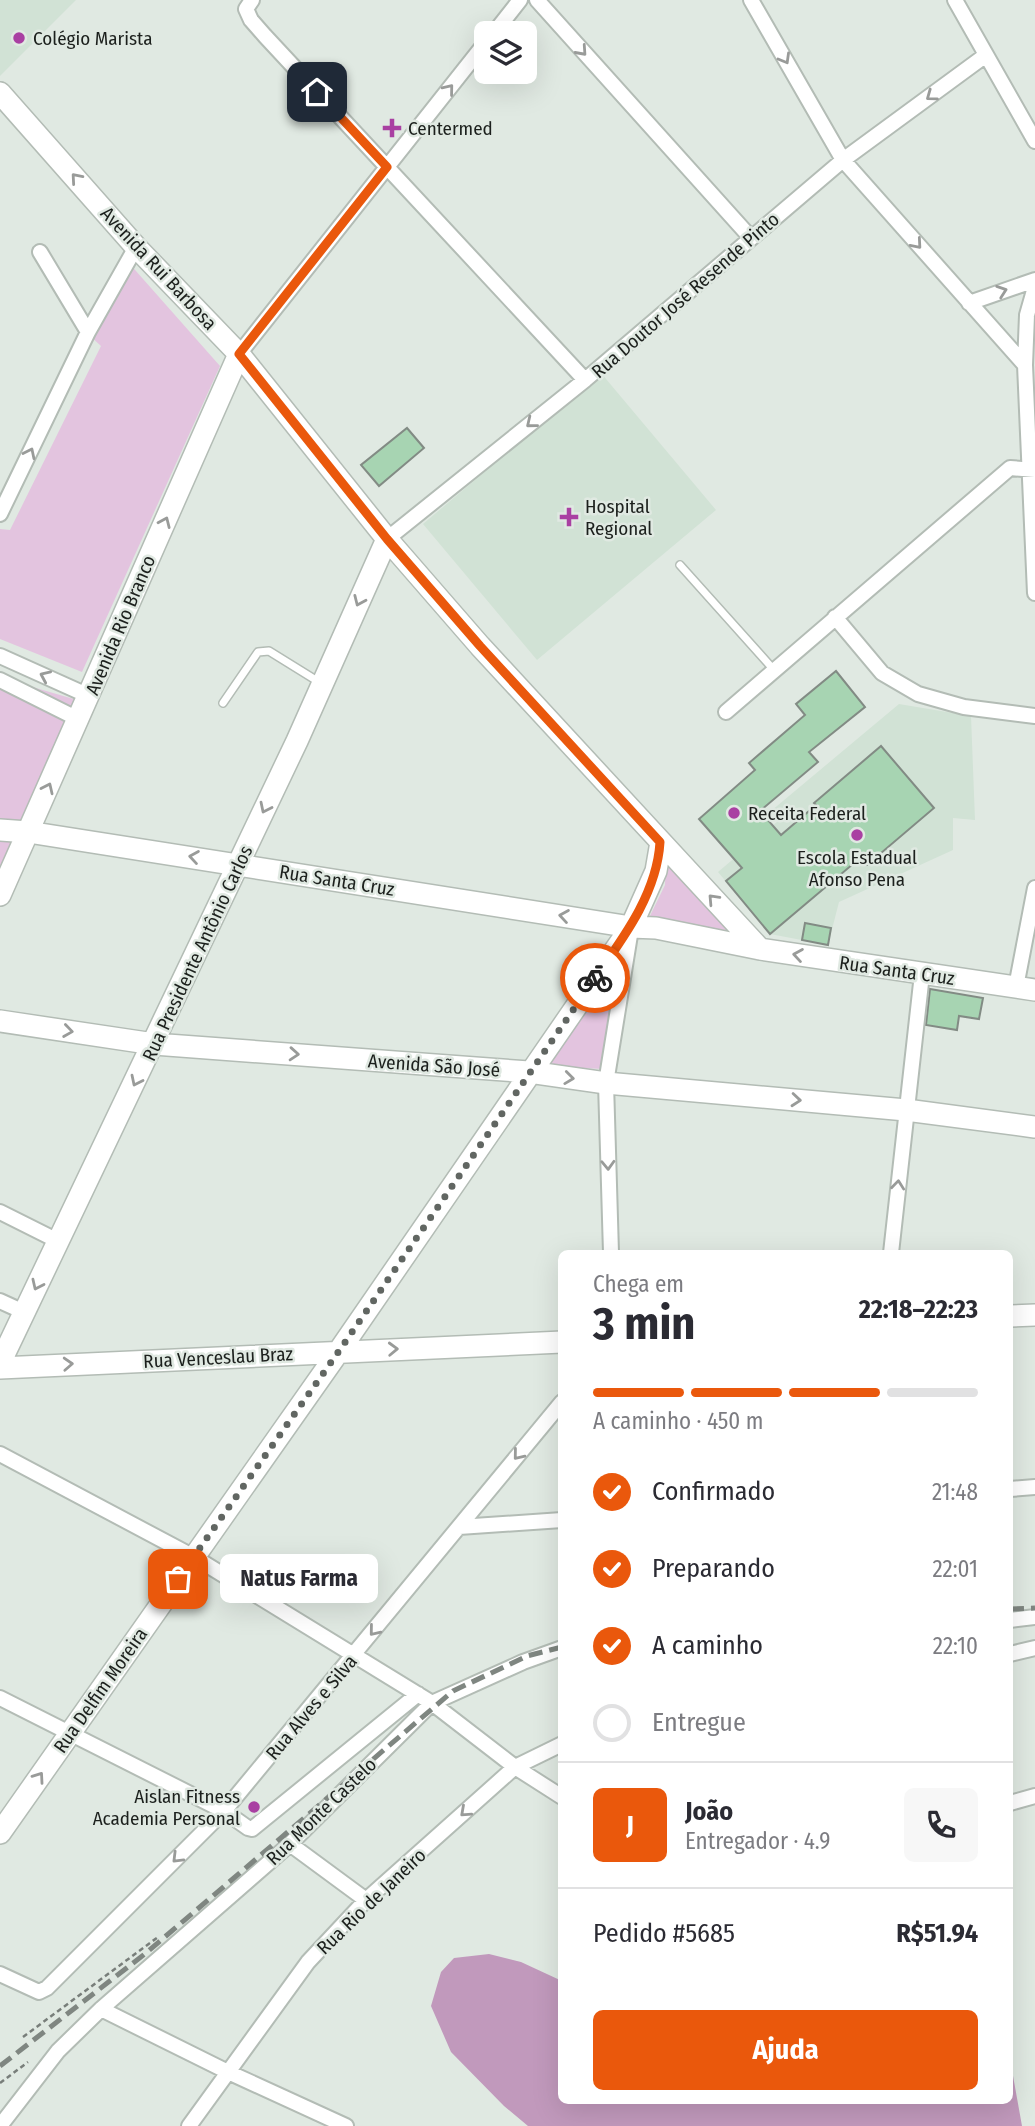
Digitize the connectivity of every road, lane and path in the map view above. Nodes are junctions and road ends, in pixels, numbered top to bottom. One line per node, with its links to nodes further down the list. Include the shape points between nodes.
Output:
1 (520, 0): 6 (street)
2 (537, 0): 13 (street, one-way to 13)
3 (751, 0): 11 (street, one-way to 11)
4 (955, 0): 7 (street)
5 (249, 5): 12 (street, via 251,20)
6 (503, 21)
7 (986, 55): 10 (street); 11 (street, Rua Doutor José Resende Pinto, one-way to 11)
8 (474, 57): 12 (street, one-way to 8)
9 (0, 93): 14 (main road, Avenida Rui Barbosa, one-way to 9)
10 (1035, 141)
11 (843, 160): 13 (street, Rua Doutor José Resende Pinto); 18 (street, one-way to 18)
12 (387, 167): 20 (street); 22 (street)
13 (751, 237): 22 (street, Rua Doutor José Resende Pinto)
14 (136, 247): 19 (street); 20 (main road, Avenida Rui Barbosa)
15 (40, 252): 19 (street)
16 (1035, 280): 18 (street, one-way to 16)
17 (1035, 287): 21 (street, via 1027,315)
18 (969, 303): 21 (street)
19 (88, 332): 24 (street, one-way to 19)
20 (239, 354): 25 (main road, Avenida Rui Barbosa); 33 (main road, Avenida Rio Branco, one-way to 20)
21 (1025, 365): 23 (street)
22 (585, 380): 25 (street, Rua Doutor José Resende Pinto, one-way to 25)
23 (1033, 470): 27 (street); 28 (street, via 1010,468)
24 (0, 514)
25 (387, 539): 32 (main road, Rua Presidente Antônio Carlos, one-way to 32); 40 (main road, Avenida Rui Barbosa)
26 (680, 565): 30 (lane)
27 (1035, 590)
28 (835, 617): 30 (street); 36 (street, via 882,673 918,694 964,708)
29 (0, 656): 33 (street, one-way to 29)
30 (775, 670): 35 (street)
31 (0, 680): 37 (street)
32 (322, 684): 34 (lane, via 269,651 258,653); 41 (main road, Rua Presidente Antônio Carlos, one-way to 41)
33 (89, 696): 37 (main road, Avenida Rio Branco)
34 (223, 703)
35 (726, 712)
36 (1035, 716)
37 (80, 720): 39 (main road, Avenida Rio Branco, one-way to 37)
38 (0, 830): 39 (main road, Rua Santa Cruz)
39 (29, 832): 41 (main road, Rua Santa Cruz, one-way to 39); 43 (main road, Avenida Rio Branco)
40 (660, 842): 44 (main road, Rua Delfim Moreira, via 656,871); 45 (main road, Avenida Rui Barbosa, one-way to 40)
41 (238, 864): 44 (main road, Rua Santa Cruz, one-way to 41); 49 (main road, Rua Presidente Antônio Carlos)
42 (1035, 888): 47 (street)
43 (0, 895)
44 (631, 927): 45 (main road, Rua Santa Cruz); 50 (main road, Rua Delfim Moreira); 51 (street)
45 (760, 949): 46 (main road, Rua Santa Cruz, one-way to 45)
46 (922, 974): 47 (main road, Rua Santa Cruz); 52 (street)
47 (1025, 989)
48 (0, 1021): 49 (main road, Avenida São José, one-way to 49)
49 (154, 1044): 50 (main road, Avenida São José, one-way to 50); 55 (main road, Rua Presidente Antônio Carlos, one-way to 55)
50 (529, 1072): 51 (main road, Avenida São José, one-way to 51); 63 (main road, Rua Delfim Moreira)
51 (606, 1083): 52 (main road, Avenida São José, one-way to 52); 56 (street, one-way to 56)
52 (906, 1110): 53 (main road, Avenida São José); 57 (street, one-way to 52)
53 (1035, 1126)
54 (0, 1212): 55 (street)
55 (58, 1241): 59 (main road, Rua Presidente Antônio Carlos, one-way to 59)
56 (611, 1250)
57 (891, 1250)
58 (0, 1301): 59 (street)
59 (24, 1312): 64 (main road, Rua Presidente Antônio Carlos)
60 (1035, 1315): 61 (main road)
61 (1013, 1316)
62 (558, 1342): 63 (main road, Rua Venceslau Braz, one-way to 62)
63 (339, 1351): 64 (main road, Rua Venceslau Braz, one-way to 63); 71 (main road, Rua Delfim Moreira)
64 (0, 1365)
65 (558, 1407): 70 (street, Rua Alves e Silva, one-way to 70)
66 (0, 1454): 71 (street)
67 (1035, 1487): 68 (street)
68 (1013, 1489)
69 (558, 1520): 70 (street)
70 (459, 1527): 77 (street, Rua Alves e Silva, one-way to 77)
71 (194, 1557): 77 (street); 81 (main road, Rua Delfim Moreira)
72 (1035, 1617): 73 (street)
73 (1013, 1620)
74 (1035, 1648): 76 (street)
75 (558, 1650): 80 (street, Rua Monte Castelo)
76 (1013, 1653)
77 (353, 1656): 78 (street); 87 (street, Rua Alves e Silva)
78 (418, 1694): 80 (street); 87 (street, via 253,1829)
79 (0, 1698): 81 (street)
80 (432, 1703): 83 (street); 89 (street, Rua Monte Castelo)
81 (70, 1733): 87 (street); 88 (main road, Rua Delfim Moreira, one-way to 81)
82 (558, 1746): 83 (street, Rua Rio de Janeiro)
83 (516, 1767): 84 (street); 90 (street, Rua Rio de Janeiro, one-way to 90)
84 (558, 1794)
85 (1035, 1796): 86 (street)
86 (1013, 1802)
87 (224, 1811): 92 (street, Rua Alves e Silva, one-way to 92, via 53,1984 39,1992)
88 (0, 1833)
89 (290, 1844): 90 (street); 93 (street, Rua Monte Castelo)
90 (366, 1900): 95 (street, Rua Rio de Janeiro, via 308,1962)
91 (159, 1936): 94 (path)
92 (0, 1974)
93 (101, 2009): 95 (street); 96 (street, Rua Monte Castelo, via 58,2051)
94 (23, 2038)
95 (228, 2072): 97 (street, Rua Rio de Janeiro); 98 (street)
96 (0, 2126)
97 (189, 2126)
98 (346, 2126)

